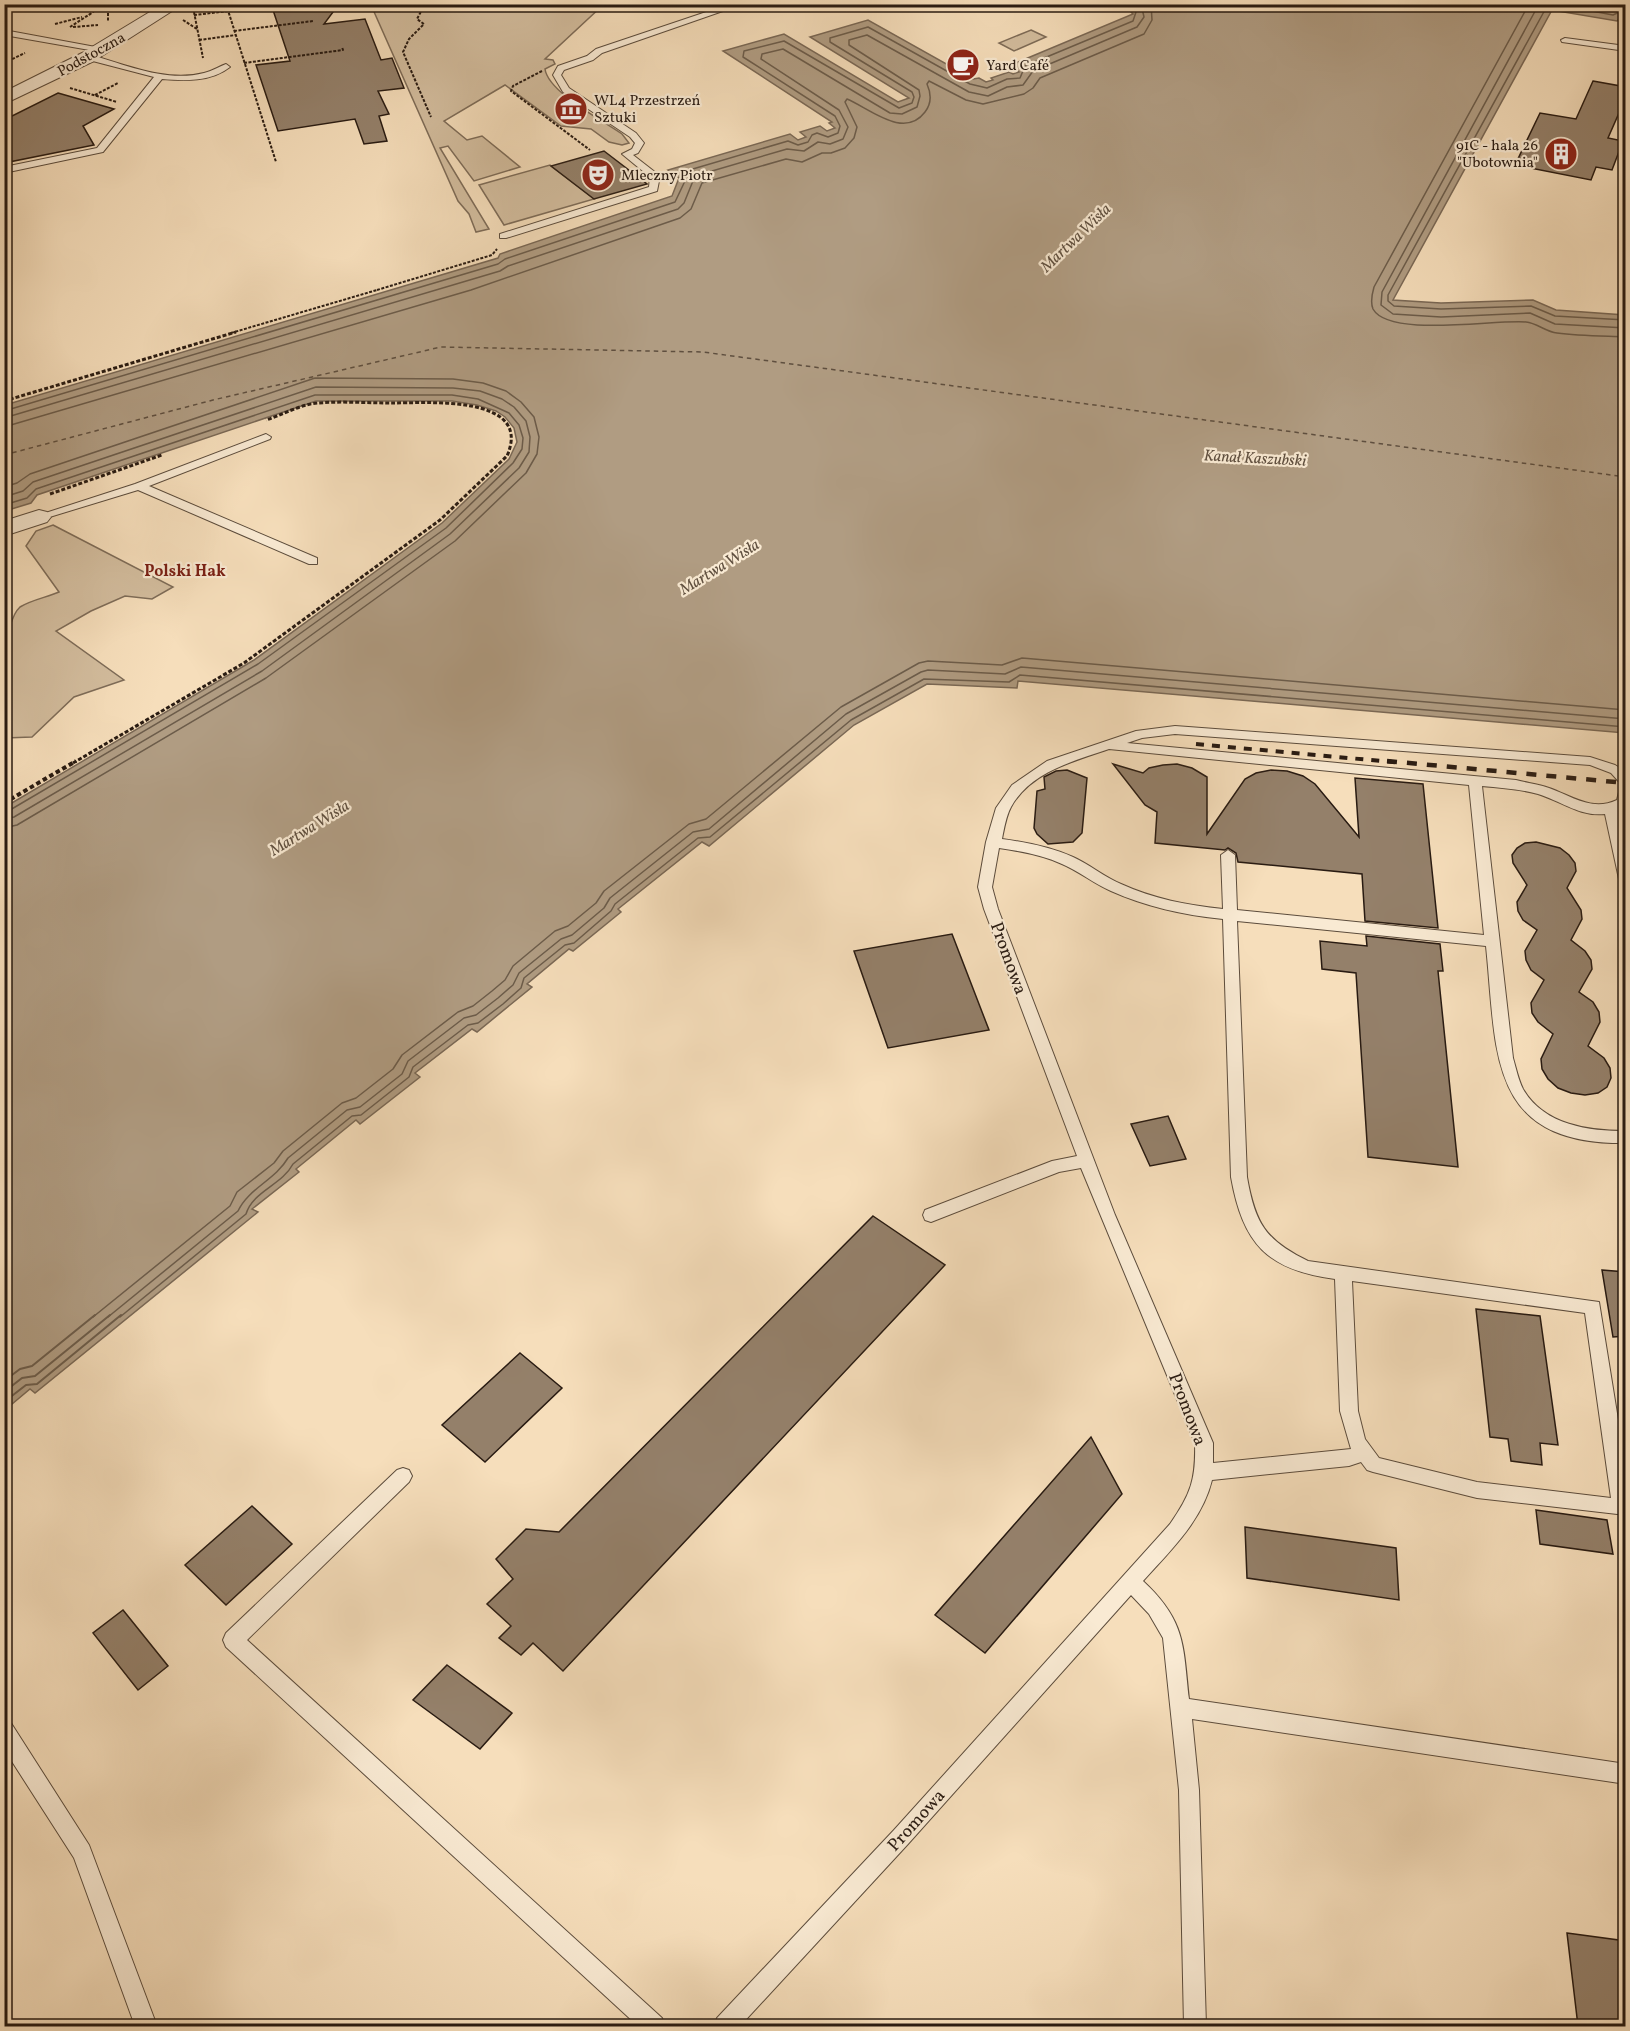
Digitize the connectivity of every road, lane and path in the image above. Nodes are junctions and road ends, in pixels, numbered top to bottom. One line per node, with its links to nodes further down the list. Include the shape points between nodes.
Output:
1 (103, 4): 12 (path, via 80,18)
2 (175, 4): 22 (street, Podstoczna)
3 (226, 4): 9 (path)
4 (425, 4): 33 (path, via 417,16 424,24 403,52)
5 (739, 4): 25 (lane, via 608,47)
6 (1085, 4): 7 (path)
7 (1138, 8)
8 (193, 10): 10 (path)
9 (229, 11): 10 (path); 15 (path)
10 (194, 15): 18 (path)
11 (313, 21): 15 (path)
12 (50, 24)
13 (101, 25): 14 (path)
14 (70, 27)
15 (234, 31): 17 (path)
16 (4, 32): 22 (lane)
17 (236, 35): 18 (path); 23 (path)
18 (200, 40): 27 (path)
19 (1565, 40): 21 (lane)
20 (342, 46): 23 (path, via 343,50)
21 (1626, 49)
22 (94, 53): 26 (lane); 31 (street, Podstoczna)
23 (244, 63): 35 (path)
24 (226, 67): 27 (lane)
25 (561, 68): 34 (path, via 542,71 511,88 511,92); 37 (lane, via 557,75 566,90 640,143 627,154 655,176 654,189)
26 (160, 75): 27 (lane); 36 (lane, via 100,150)
27 (206, 75)
28 (124, 79): 30 (path)
29 (60, 86): 30 (path)
30 (94, 95): 32 (path)
31 (4, 99)
32 (123, 102)
33 (431, 117)
34 (590, 150)
35 (276, 162)
36 (4, 170)
37 (503, 236)
38 (492, 255): 39 (path)
39 (4, 401)
40 (303, 407): 49 (path, via 316,403 468,405 502,418 509,426 513,442 507,456 440,520 244,663)
41 (266, 437): 42 (lane)
42 (139, 486): 43 (lane); 45 (lane)
43 (39, 517): 44 (street)
44 (4, 529)
45 (313, 561)
46 (1108, 747): 47 (lane); 48 (lane, via 1141,734 1204,731 1590,762 1611,767 1623,776); 51 (lane, Promowa, via 1052,764 1017,788 1003,808)
47 (1475, 781): 50 (lane, via 1545,792 1593,810); 55 (lane)
48 (1626, 784): 50 (lane)
49 (4, 803)
50 (1620, 805): 53 (lane)
51 (993, 842): 54 (lane, via 1067,860 1114,887 1156,903 1184,910); 57 (lane, Promowa, via 985,887 991,909)
52 (1228, 855): 54 (lane)
53 (1626, 879)
54 (1229, 913): 55 (lane); 59 (lane, via 1239,1177 1244,1209 1259,1237 1280,1256 1306,1268)
55 (1493, 941): 56 (lane, via 1505,1058 1518,1094 1541,1118 1575,1133)
56 (1626, 1137)
57 (1086, 1161): 58 (lane, via 1058,1166); 61 (lane, Promowa, via 1204,1443)
58 (931, 1215)
59 (1343, 1274): 60 (lane, via 1349,1411 1357,1442); 60 (lane, via 1593,1307 1622,1508 1478,1490 1373,1464)
60 (1364, 1452): 61 (lane, via 1349,1458)
61 (1206, 1472): 63 (lane, Promowa, via 1196,1504)
62 (403, 1476): 68 (lane, via 233,1640)
63 (1130, 1582): 64 (lane, via 1165,1617 1173,1638); 69 (lane, Promowa)
64 (1181, 1708): 66 (lane); 70 (lane, via 1189,1790)
65 (4, 1730): 67 (lane, via 82,1852)
66 (1626, 1774)
67 (146, 2026)
68 (654, 2026)
69 (725, 2026)
70 (1195, 2026)

